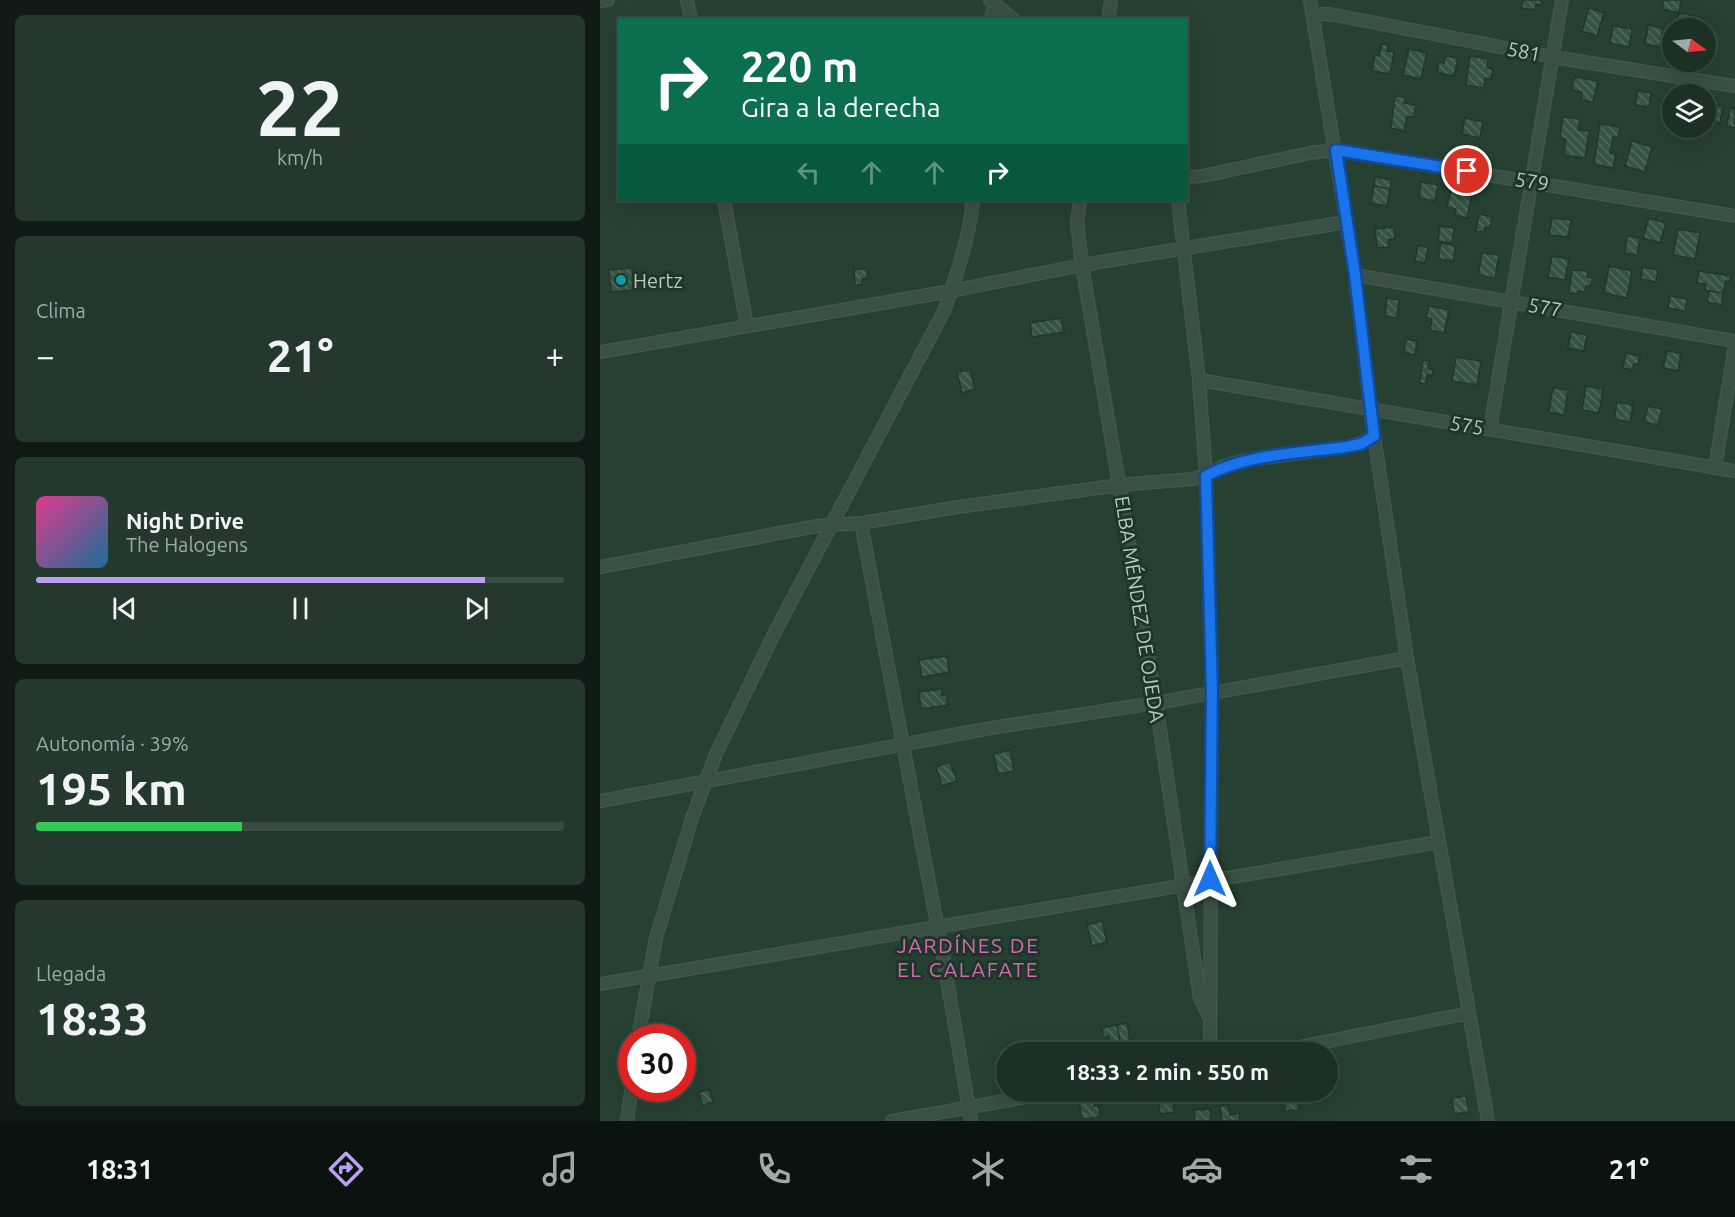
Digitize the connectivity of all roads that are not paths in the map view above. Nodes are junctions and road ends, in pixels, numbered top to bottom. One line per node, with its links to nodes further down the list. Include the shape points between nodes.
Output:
1 (608, 0): 6 (street)
2 (687, 0): 9 (street)
3 (1111, 0): 12 (street)
4 (1310, 0): 8 (street)
5 (1562, 0): 13 (street)
6 (600, 1)
7 (993, 2): 10 (street); 11 (street)
8 (1313, 15): 13 (street, 581, via 1329,14); 15 (street)
9 (691, 18)
10 (990, 18)
11 (1012, 18)
12 (1108, 18)
13 (1553, 57): 14 (street, 581); 17 (street)
14 (1735, 86)
15 (1336, 150): 16 (street, 579); 17 (street, 579); 23 (street)
16 (1188, 177)
17 (1532, 181): 22 (street, 579); 28 (street)
18 (724, 201): 29 (street)
19 (973, 201): 27 (street, via 964,255)
20 (1080, 201): 25 (street, ELBA MÉNDEZ DE OJEDA, via 1077,222)
21 (1178, 201): 24 (street)
22 (1735, 216)
23 (1346, 222): 24 (street); 26 (street)
24 (1185, 249): 25 (street); 32 (street)
25 (1083, 266): 27 (street); 39 (street, ELBA MÉNDEZ DE OJEDA)
26 (1355, 275): 28 (street, 577); 33 (street)
27 (951, 291): 29 (street); 41 (street, via 934,333)
28 (1512, 301): 30 (street, 577); 34 (street)
29 (747, 326): 31 (street)
30 (1735, 343): 36 (street)
31 (600, 352)
32 (1199, 380): 33 (street, 575); 38 (street)
33 (1370, 408): 34 (street, 575); 35 (street)
34 (1490, 429): 36 (street, 575)
35 (1374, 436): 38 (street, via 1346,447 1240,461); 43 (street)
36 (1715, 468): 37 (street, 575)
37 (1735, 471)
38 (1206, 476): 39 (street); 44 (street)
39 (1120, 485): 40 (street); 45 (street, ELBA MÉNDEZ DE OJEDA)
40 (861, 523): 41 (street); 46 (street)
41 (833, 524): 42 (street); 47 (street, via 770,644)
42 (600, 567)
43 (1407, 658): 44 (street); 49 (street)
44 (1212, 692): 45 (street); 50 (street)
45 (1156, 703): 46 (street); 51 (street, ELBA MÉNDEZ DE OJEDA)
46 (902, 745): 47 (street); 52 (street)
47 (706, 782): 48 (street); 53 (street, via 670,888)
48 (600, 801)
49 (1439, 842): 50 (street); 55 (street)
50 (1210, 879): 51 (street); 56 (street)
51 (1183, 884): 52 (street); 56 (street, ELBA MÉNDEZ DE OJEDA, via 1200,998)
52 (936, 926): 53 (street); 62 (street)
53 (648, 976): 54 (street); 57 (street)
54 (600, 984)
55 (1469, 1013): 59 (street); 66 (street)
56 (1209, 1018): 58 (street)
57 (640, 1024)
58 (1210, 1042)
59 (1324, 1042)
60 (630, 1102): 63 (street)
61 (997, 1102): 62 (street)
62 (968, 1107): 64 (street); 65 (street)
63 (627, 1121)
64 (892, 1121)
65 (971, 1121)
66 (1488, 1121)

